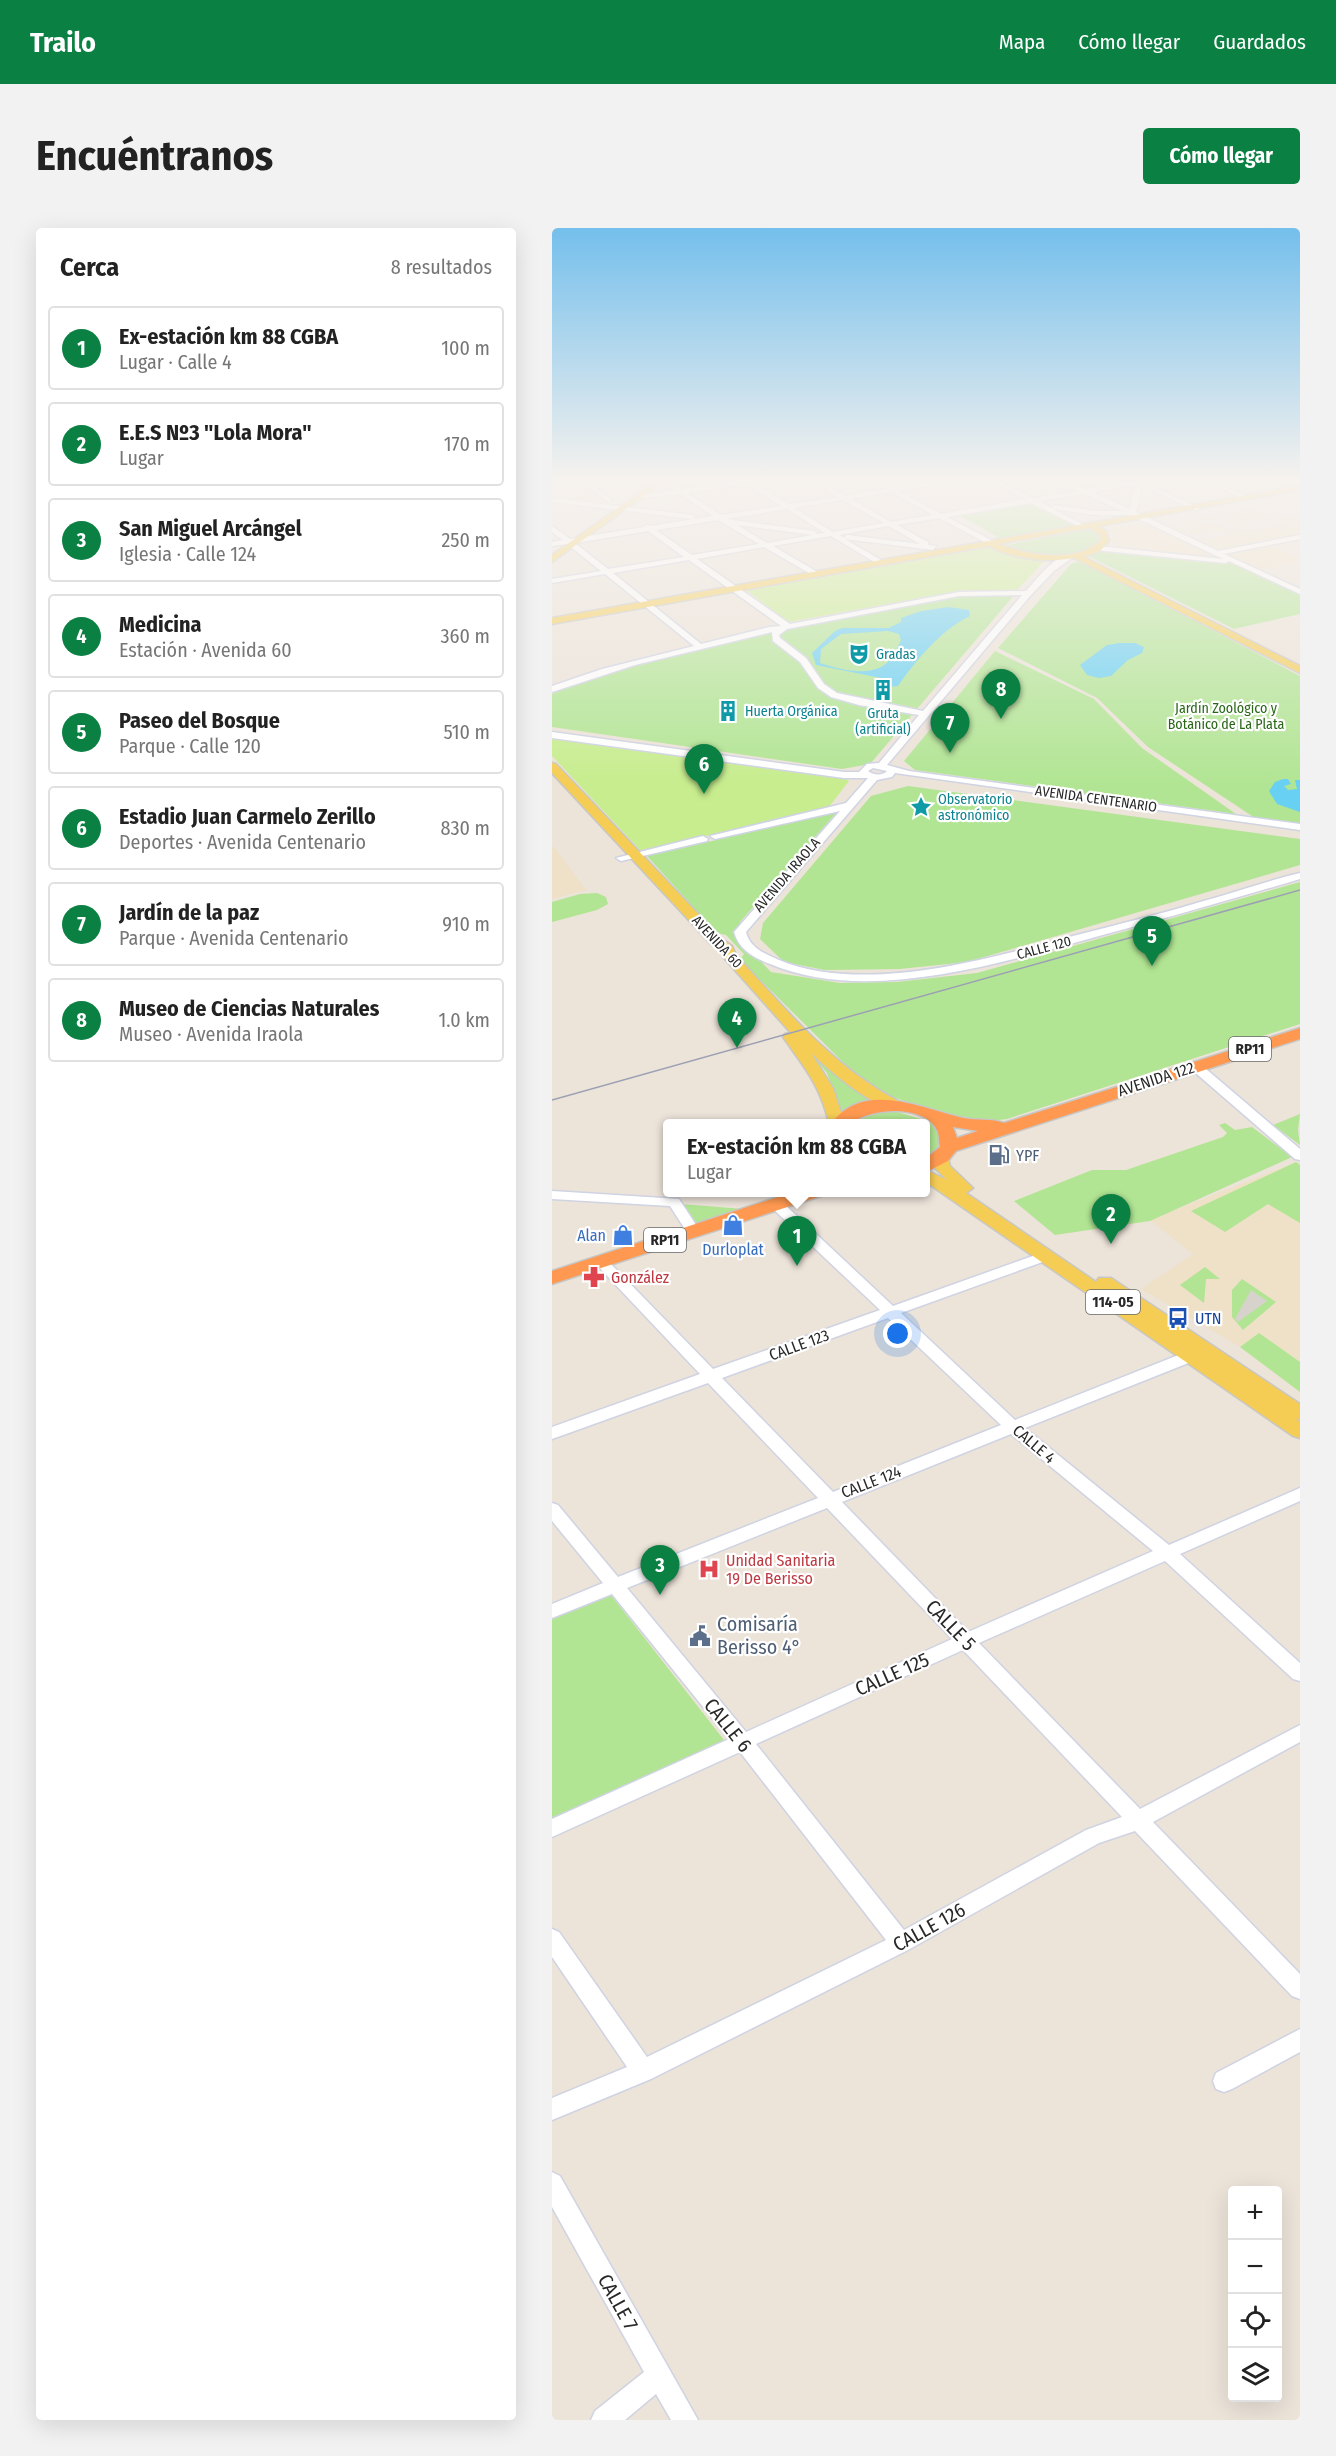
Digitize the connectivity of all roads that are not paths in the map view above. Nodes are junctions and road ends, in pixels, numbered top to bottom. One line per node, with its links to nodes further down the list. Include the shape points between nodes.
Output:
1 (616, 580): 10 (street)
2 (723, 580): 7 (street)
3 (785, 580): 7 (main road)
4 (1040, 580): 9 (street)
5 (1125, 580): 14 (main road)
6 (1275, 580): 8 (street)
7 (735, 589): 10 (main road); 12 (street)
8 (1300, 592)
9 (1028, 593): 12 (street, via 959,594); 16 (street)
10 (647, 605): 11 (main road); 13 (street)
11 (552, 621)
12 (784, 624): 13 (street); 16 (street, via 775,634 776,639 803,660 821,687 859,702)
13 (698, 645): 15 (street)
14 (1300, 668)
15 (552, 689)
16 (926, 714): 18 (street)
17 (552, 733): 21 (street)
18 (882, 765): 20 (street); 21 (street, AVENIDA IRAOLA, via 863,771)
19 (552, 766): 29 (main road, AVENIDA 60)
20 (891, 772): 21 (street); 23 (street); 25 (street, AVENIDA CENTENARIO)
21 (870, 776): 24 (street, AVENIDA IRAOLA)
22 (552, 777): 29 (main road, AVENIDA 60)
23 (908, 777): 26 (street); 31 (street, via 873,786)
24 (847, 806): 27 (street); 31 (street, AVENIDA IRAOLA, via 749,920 740,932)
25 (1300, 827)
26 (1300, 832)
27 (715, 836)
28 (703, 839): 29 (street)
29 (628, 856): 34 (main road, AVENIDA 60, via 727,949 838,1070 860,1088); 36 (main road, AVENIDA 60, via 799,1047 828,1090)
30 (1300, 876): 31 (street, CALLE 120, via 983,964 949,969 834,975 782,968 752,952)
31 (741, 938)
32 (1300, 1033): 33 (highway, AVENIDA 122 / RP11)
33 (1195, 1066): 38 (highway, AVENIDA 122 / RP11); 39 (street)
34 (893, 1104): 35 (highway, RP11); 37 (highway, RP11, via 865,1107)
35 (938, 1118): 38 (highway, AVENIDA 122 / RP11, via 974,1126); 40 (highway, via 948,1132)
36 (837, 1119)
37 (844, 1119)
38 (1012, 1125): 40 (highway, AVENIDA 122 / RP11)
39 (1300, 1156)
40 (938, 1157): 51 (main road, 114-05, via 942,1167 966,1188)
41 (930, 1177): 45 (main road, 114-05)
42 (552, 1195): 44 (street, via 674,1202)
43 (784, 1200): 44 (highway, RP11); 48 (street, CALLE 4)
44 (693, 1231): 46 (highway, RP11)
45 (1046, 1256): 48 (street, CALLE 123); 49 (main road, 114-05)
46 (601, 1262): 47 (highway, RP11); 50 (street, CALLE 5)
47 (552, 1278)
48 (891, 1312): 50 (street, CALLE 123); 52 (street, CALLE 4)
49 (1191, 1356): 52 (street, CALLE 124); 53 (main road, 114-05)
50 (712, 1377): 54 (street, CALLE 123); 56 (street, CALLE 5)
51 (1300, 1413)
52 (1013, 1426): 56 (street, CALLE 124); 58 (street, CALLE 4)
53 (1300, 1431)
54 (552, 1433)
55 (1300, 1494): 58 (street, CALLE 125)
56 (829, 1499): 59 (street, CALLE 124); 61 (street, CALLE 5)
57 (552, 1509): 59 (street, CALLE 6)
58 (1166, 1552): 61 (street, CALLE 125); 62 (street, CALLE 4)
59 (615, 1586): 60 (street, CALLE 124); 64 (street, CALLE 6)
60 (552, 1611)
61 (966, 1641): 64 (street, CALLE 125); 65 (street, CALLE 5)
62 (1300, 1674)
63 (1300, 1733): 65 (street, CALLE 126)
64 (743, 1742): 66 (street, CALLE 125); 68 (street, CALLE 6)
65 (1137, 1821): 68 (street, CALLE 126, via 1093,1836); 69 (street, CALLE 5)
66 (552, 1828)
67 (552, 1938): 71 (street)
68 (902, 1943): 71 (street, CALLE 126)
69 (1300, 1989)
70 (1300, 2040): 72 (street)
71 (643, 2071): 73 (street, CALLE 126)
72 (1224, 2081)
73 (552, 2109)
74 (552, 2184): 75 (street, CALLE 7)
75 (659, 2376): 76 (street); 77 (street, CALLE 7)
76 (604, 2420)
77 (684, 2420)

